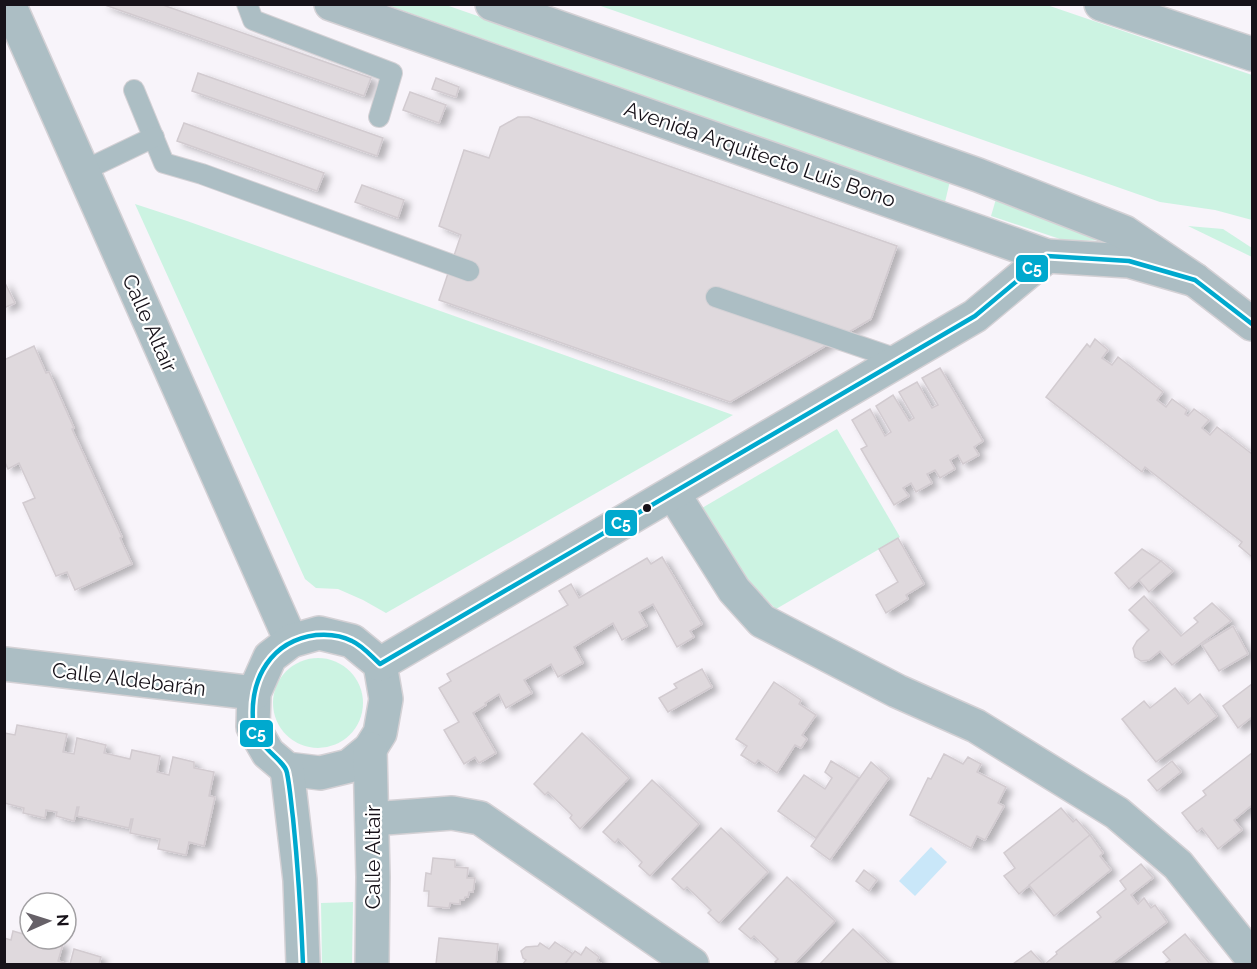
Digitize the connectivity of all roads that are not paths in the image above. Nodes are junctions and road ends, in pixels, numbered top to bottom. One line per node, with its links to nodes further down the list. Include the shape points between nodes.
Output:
1 (9, 4): 10 (street, Calle Altair)
2 (247, 4): 8 (lane, via 252,20 392,73)
3 (331, 4): 11 (main road, Avenida Arquitecto Luis Bono)
4 (492, 4): 13 (main road, Avenida Arquitecto Luis Bono, via 978,175 1124,232)
5 (1101, 4): 6 (street)
6 (1252, 54)
7 (134, 90): 9 (lane)
8 (379, 117)
9 (154, 136): 10 (lane); 12 (lane, via 164,163)
10 (82, 171): 18 (street, Calle Altair)
11 (1047, 256): 13 (main road, Avenida Arquitecto Luis Bono, via 1129,261); 16 (street, via 975,316)
12 (470, 271)
13 (1195, 280): 15 (main road, Avenida Arquitecto Luis Bono)
14 (716, 297): 16 (lane)
15 (1252, 324)
16 (900, 360): 17 (street)
17 (674, 493): 20 (street); 25 (street, via 734,590 762,621 897,691 976,726 1117,813 1178,865)
18 (291, 641): 20 (street, via 319,633 352,640); 21 (street, via 270,657)
19 (4, 664): 21 (street, Calle Aldebarán)
20 (380, 664): 22 (street, via 386,699 380,733)
21 (254, 693): 23 (street, via 253,727 268,753)
22 (370, 749): 23 (street, via 349,766 320,773); 24 (street, Calle Altair)
23 (287, 769): 26 (street, via 300,880)
24 (372, 819): 27 (street, Calle Altair); 28 (street, via 452,813 480,818)
25 (1252, 958)
26 (303, 964)
27 (372, 964)
28 (692, 964)

